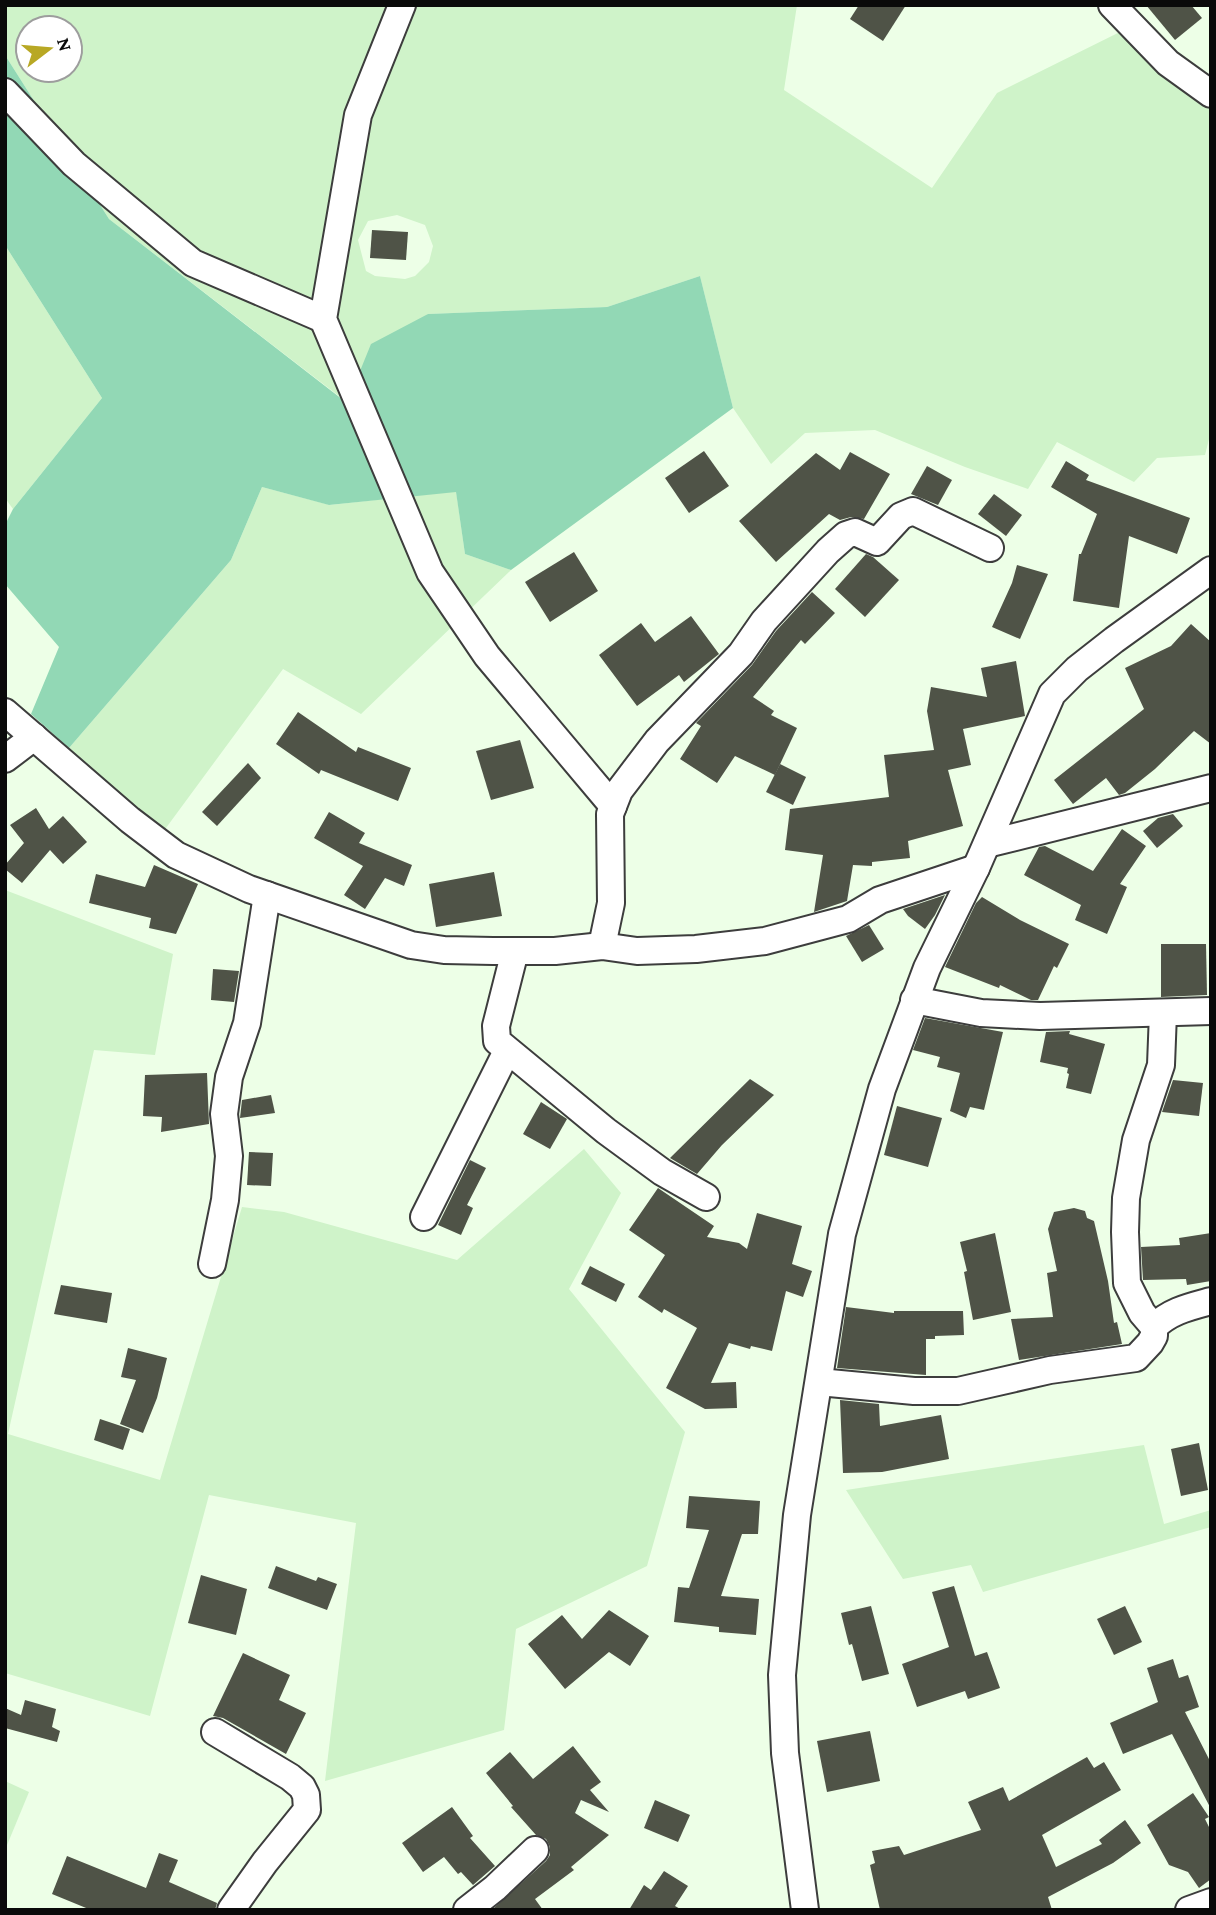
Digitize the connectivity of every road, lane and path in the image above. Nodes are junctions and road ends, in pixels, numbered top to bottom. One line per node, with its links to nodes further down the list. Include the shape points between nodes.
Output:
1 (402, 5): 5 (street, via 358,115)
2 (1112, 5): 4 (street, via 1168,63)
3 (5, 92): 5 (street, via 74,164 193,263)
4 (1211, 94)
5 (323, 319): 12 (street, via 430,572 487,656)
6 (990, 548): 12 (street, via 913,511 901,516 877,542 855,532 846,535 657,741)
7 (1211, 569): 13 (street, via 1077,669 1052,694)
8 (5, 712): 9 (street)
9 (34, 737): 10 (street); 15 (street, via 176,855)
10 (5, 759)
11 (1211, 788): 13 (street)
12 (612, 806): 16 (street, via 611,903)
13 (987, 844): 14 (street)
14 (976, 868): 16 (street, via 880,900 848,919 765,941 649,950); 18 (street)
15 (267, 895): 17 (street, via 411,945); 24 (street, via 247,1023 229,1077 224,1114 229,1156)
16 (602, 946): 17 (street)
17 (514, 951): 21 (street, via 496,1026 497,1041)
18 (914, 1000): 20 (street, via 981,1013); 27 (street, via 842,1234)
19 (1211, 1011): 20 (street)
20 (1163, 1013): 26 (street, via 1161,1065 1136,1140 1126,1198 1127,1283)
21 (507, 1051): 22 (street, via 662,1172); 23 (street)
22 (706, 1197)
23 (424, 1217)
24 (212, 1264)
25 (1211, 1301): 26 (street, via 1176,1310)
26 (1154, 1327): 27 (street, via 1150,1343 1136,1358 1050,1370 958,1391)
27 (819, 1382): 33 (street, via 797,1515 782,1675 785,1753)
28 (215, 1732): 31 (street, via 290,1777 306,1796 307,1810)
29 (535, 1850): 32 (street)
30 (1211, 1902): 34 (street)
31 (231, 1910)
32 (467, 1910)
33 (805, 1910)
34 (1189, 1910)

